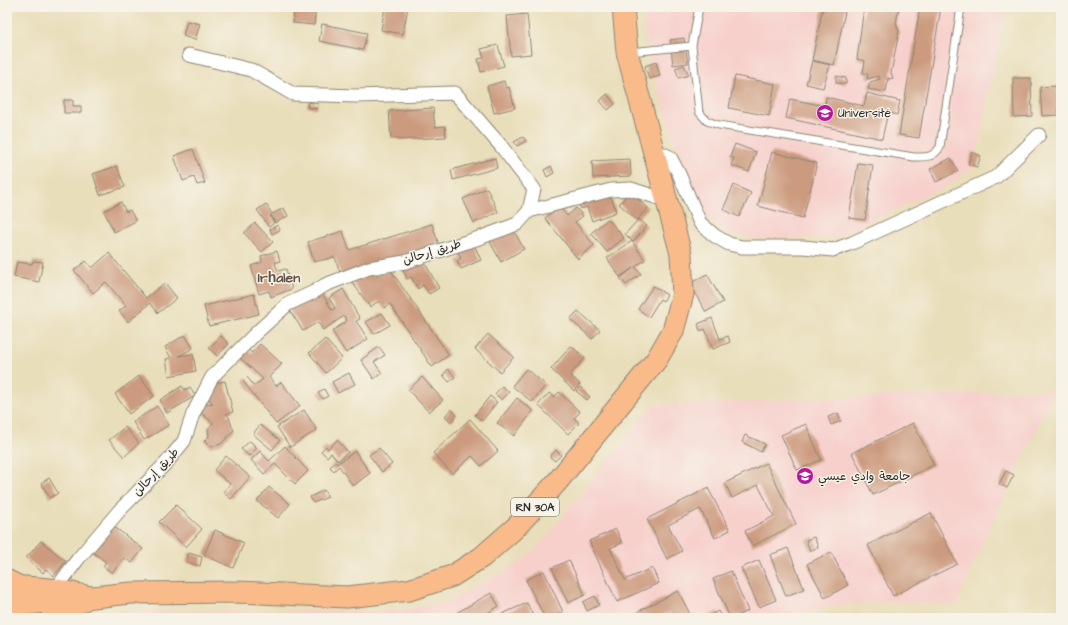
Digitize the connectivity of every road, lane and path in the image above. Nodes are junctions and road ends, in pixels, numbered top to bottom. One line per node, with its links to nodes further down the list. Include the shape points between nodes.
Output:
1 (623, 7): 5 (main road, RN 30A)
2 (700, 7): 4 (lane)
3 (961, 7): 4 (lane, via 940,147 929,158 727,127 707,121 699,112)
4 (692, 46): 5 (lane)
5 (627, 52): 8 (main road, RN 30A)
6 (189, 55): 10 (street, via 250,70 293,94 357,96 455,93 534,188)
7 (1039, 135): 8 (street, via 996,177 833,250 803,247 742,247 729,244 700,223 680,174 670,157)
8 (654, 150): 9 (main road, RN 30A)
9 (668, 201): 10 (street, via 631,189 611,190); 13 (main road, RN 30A, via 681,254 683,294 673,331 657,359 557,482 515,528 482,557 452,576 409,590 347,597 230,592 131,593)
10 (530, 211): 12 (street, طريق إرحالن, via 516,224 503,229 404,262 369,268 325,285 288,304 212,377 193,414 184,441 119,511)
11 (7, 581): 12 (highway, via 19,587)
12 (55, 590): 13 (highway)
13 (88, 597): 14 (main road, RN 30A); 15 (highway)
14 (7, 606)
15 (52, 618)

